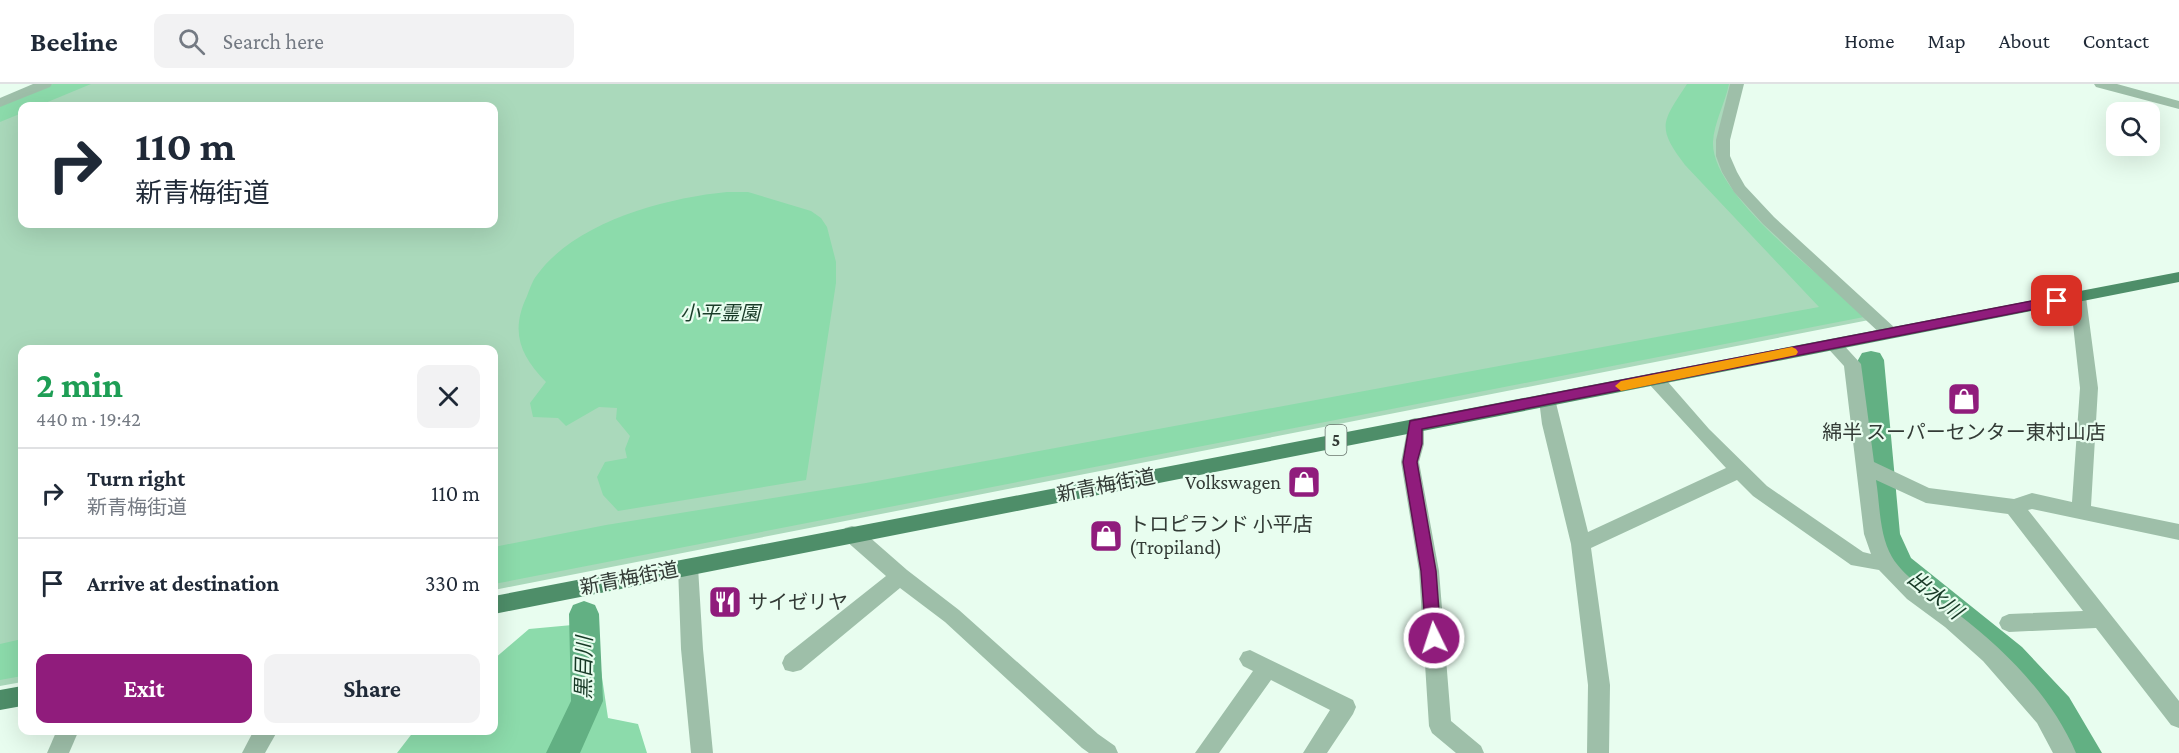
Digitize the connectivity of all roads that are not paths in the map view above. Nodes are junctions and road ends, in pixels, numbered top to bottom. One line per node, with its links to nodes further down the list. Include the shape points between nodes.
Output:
1 (45, 84): 4 (street)
2 (1737, 84): 8 (street, via 1722,142 1733,177 1782,235)
3 (2108, 85): 5 (street)
4 (0, 103)
5 (2179, 105)
6 (2179, 277): 7 (main road, 新青梅街道 / 5)
7 (2078, 297): 8 (main road, 新青梅街道 / 5); 16 (street, via 2089,388)
8 (1889, 332): 9 (main road, 新青梅街道 / 5)
9 (1833, 344): 10 (main road, 新青梅街道 / 5); 13 (street, via 1852,364)
10 (1655, 379): 11 (main road, 新青梅街道 / 5); 14 (street)
11 (1548, 400): 12 (main road, 新青梅街道 / 5); 19 (street)
12 (1415, 425): 18 (main road, 新青梅街道 / 5); 38 (street, via 1410,462 1429,571 1440,726)
13 (1867, 467): 15 (street, via 1926,495); 20 (street, via 1874,534)
14 (1738, 471): 19 (street); 20 (street, via 1760,491 1858,558)
15 (2014, 507): 16 (street, via 2032,501); 24 (street)
16 (2080, 511): 17 (street)
17 (2179, 532)
18 (852, 534): 21 (main road, 新青梅街道 / 5); 22 (street)
19 (1581, 544): 39 (street, via 1599,685)
20 (1884, 562): 40 (street, via 1914,593 1990,654 2045,716)
21 (688, 567): 23 (main road, 新青梅街道 / 5); 34 (street)
22 (900, 576): 26 (street); 35 (street, via 952,616)
23 (498, 604)
24 (2101, 619): 25 (street); 29 (street)
25 (2009, 622)
26 (793, 663)
27 (18, 697): 28 (main road)
28 (0, 700)
29 (2179, 718)
30 (66, 735): 32 (street)
31 (264, 735): 33 (street)
32 (58, 753)
33 (253, 753)
34 (702, 753)
35 (1107, 753)
36 (1206, 753): 37 (street, via 1259,663 1345,707)
37 (1314, 753)
38 (1473, 753)
39 (1598, 753)
40 (2065, 753)

